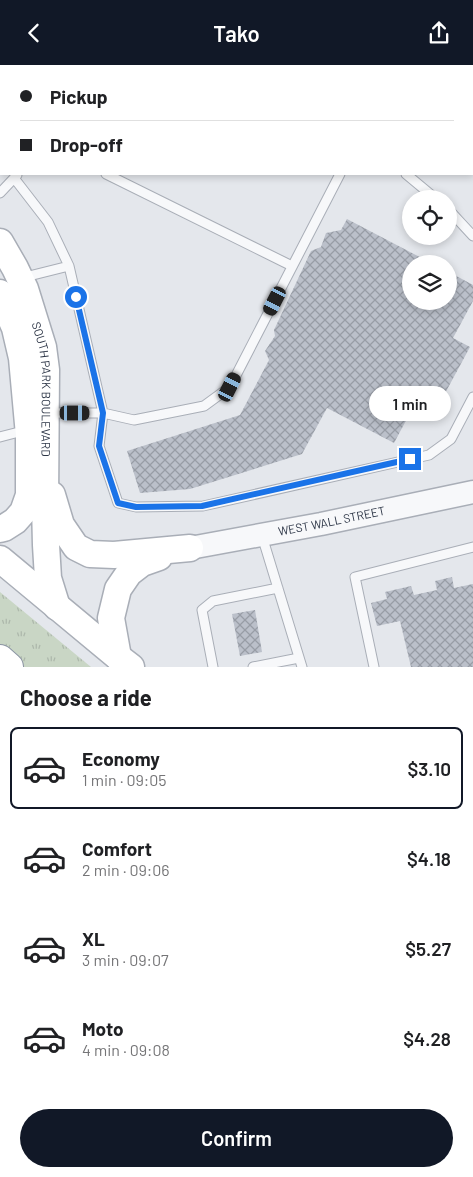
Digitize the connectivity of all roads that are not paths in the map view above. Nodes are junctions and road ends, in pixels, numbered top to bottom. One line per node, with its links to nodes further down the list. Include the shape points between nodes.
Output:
1 (108, 175): 11 (lane)
2 (339, 175): 11 (lane)
3 (407, 175): 5 (lane)
4 (16, 176): 6 (lane); 10 (lane, via 48,221)
5 (425, 190)
6 (0, 193)
7 (457, 219): 8 (lane)
8 (473, 236)
9 (0, 242): 12 (main road, SOUTH PARK BOULEVARD, via 15,268)
10 (69, 266): 12 (lane); 15 (lane)
11 (292, 266): 15 (lane, via 230,387 204,406 134,420)
12 (8, 285): 14 (main road, SOUTH PARK BOULEVARD)
13 (473, 397): 15 (lane, via 451,439 429,455 202,506 136,507 118,503 99,446)
14 (36, 413): 15 (lane); 16 (lane, via 19,432); 17 (main road, SOUTH PARK BOULEVARD); 19 (main road, SOUTH PARK BOULEVARD, via 29,435 29,495)
15 (103, 413)
16 (0, 437)
17 (45, 473): 22 (main road, SOUTH PARK BOULEVARD); 24 (main road, via 61,525 76,547 90,555)
18 (473, 492): 21 (street, WEST WALL STREET)
19 (24, 512): 20 (main road); 22 (main road, via 33,537)
20 (0, 529)
21 (262, 535): 24 (street, WEST WALL STREET); 26 (lane)
22 (46, 545): 24 (main road, via 70,556 112,564); 27 (main road, SOUTH PARK BOULEVARD, via 48,578)
23 (473, 547): 35 (lane, via 355,577)
24 (190, 549): 30 (main road, via 142,563 129,573 118,589 111,618)
25 (0, 559): 27 (main road)
26 (278, 588): 28 (lane); 32 (lane, via 213,601 202,610)
27 (56, 607): 30 (main road)
28 (299, 658): 33 (lane); 34 (lane)
29 (0, 659): 31 (highway)
30 (124, 662)
31 (10, 667)
32 (213, 667)
33 (253, 667)
34 (302, 667)
35 (374, 667)

